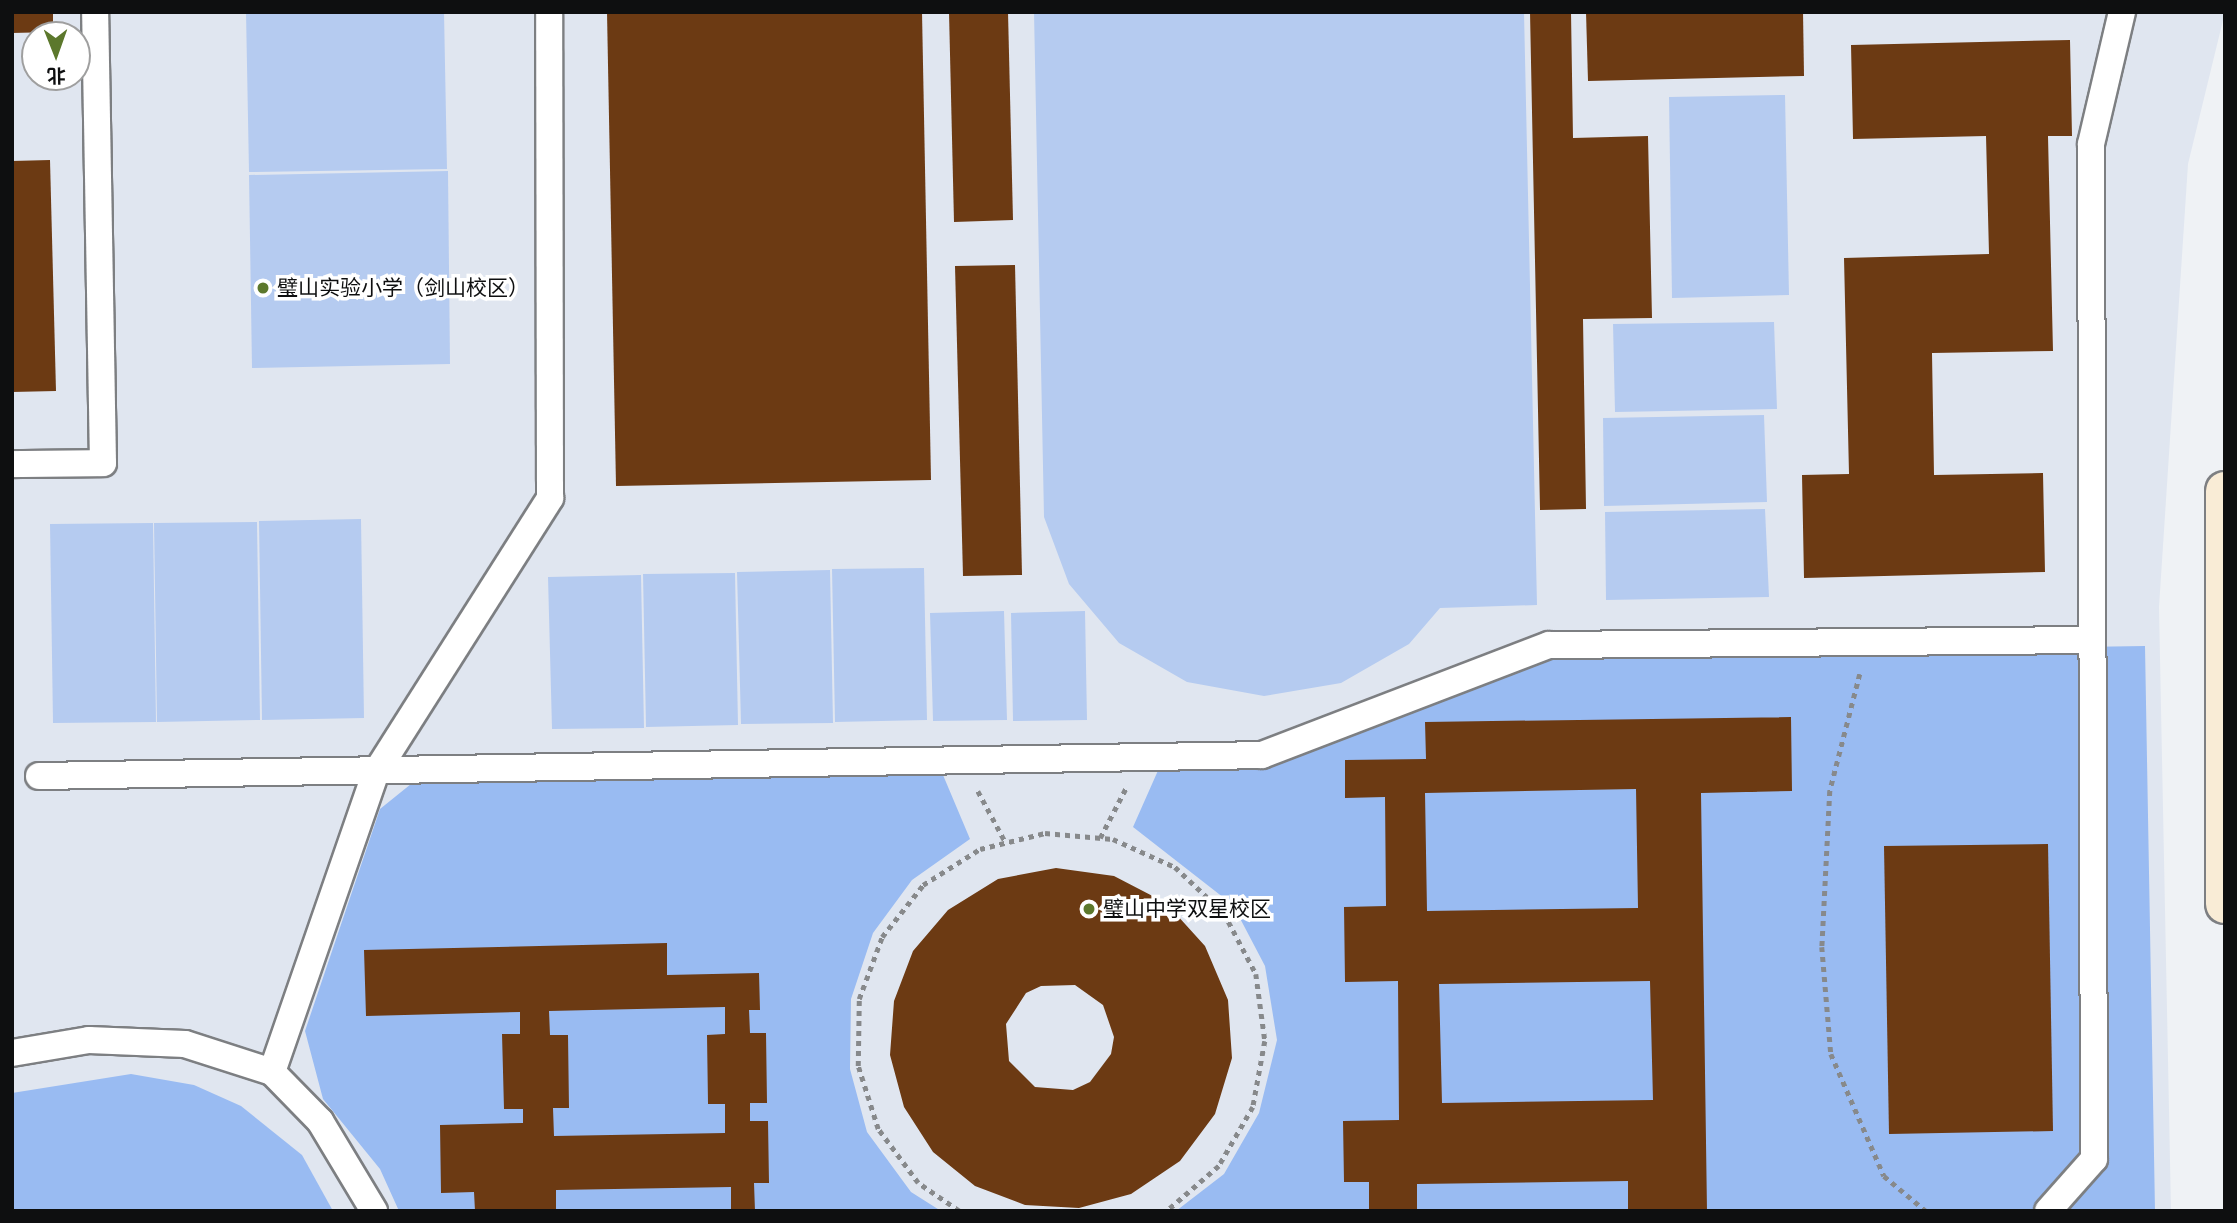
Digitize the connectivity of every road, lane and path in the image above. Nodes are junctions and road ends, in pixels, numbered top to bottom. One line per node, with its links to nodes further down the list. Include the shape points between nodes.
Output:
1 (95, 12): 4 (street, via 103,463)
2 (549, 12): 10 (street, via 550,498)
3 (2122, 12): 6 (street, via 2091,144)
4 (12, 464)
5 (2225, 491): 14 (street)
6 (2092, 640): 7 (street); 21 (street, via 2094,1159)
7 (1874, 642): 8 (street, via 1549,645 1262,755); 20 (path, via 1849,698 1830,791 1822,947 1832,1054 1884,1176)
8 (1142, 757): 9 (street); 12 (path)
9 (961, 760): 10 (street); 13 (path)
10 (377, 771): 11 (street); 16 (street)
11 (39, 776)
12 (1100, 838): 13 (path, via 1045,833); 19 (path, via 1175,867 1224,913 1256,974 1265,1041 1253,1107 1219,1166)
13 (1006, 843): 18 (path, via 980,849 923,885 882,937 859,999 858,1066 878,1129 918,1183)
14 (2225, 904)
15 (12, 1053): 16 (street, via 89,1040 185,1044)
16 (272, 1072): 17 (street, via 320,1121)
17 (374, 1211)
18 (959, 1211)
19 (1167, 1211)
20 (1926, 1211)
21 (2048, 1211)

